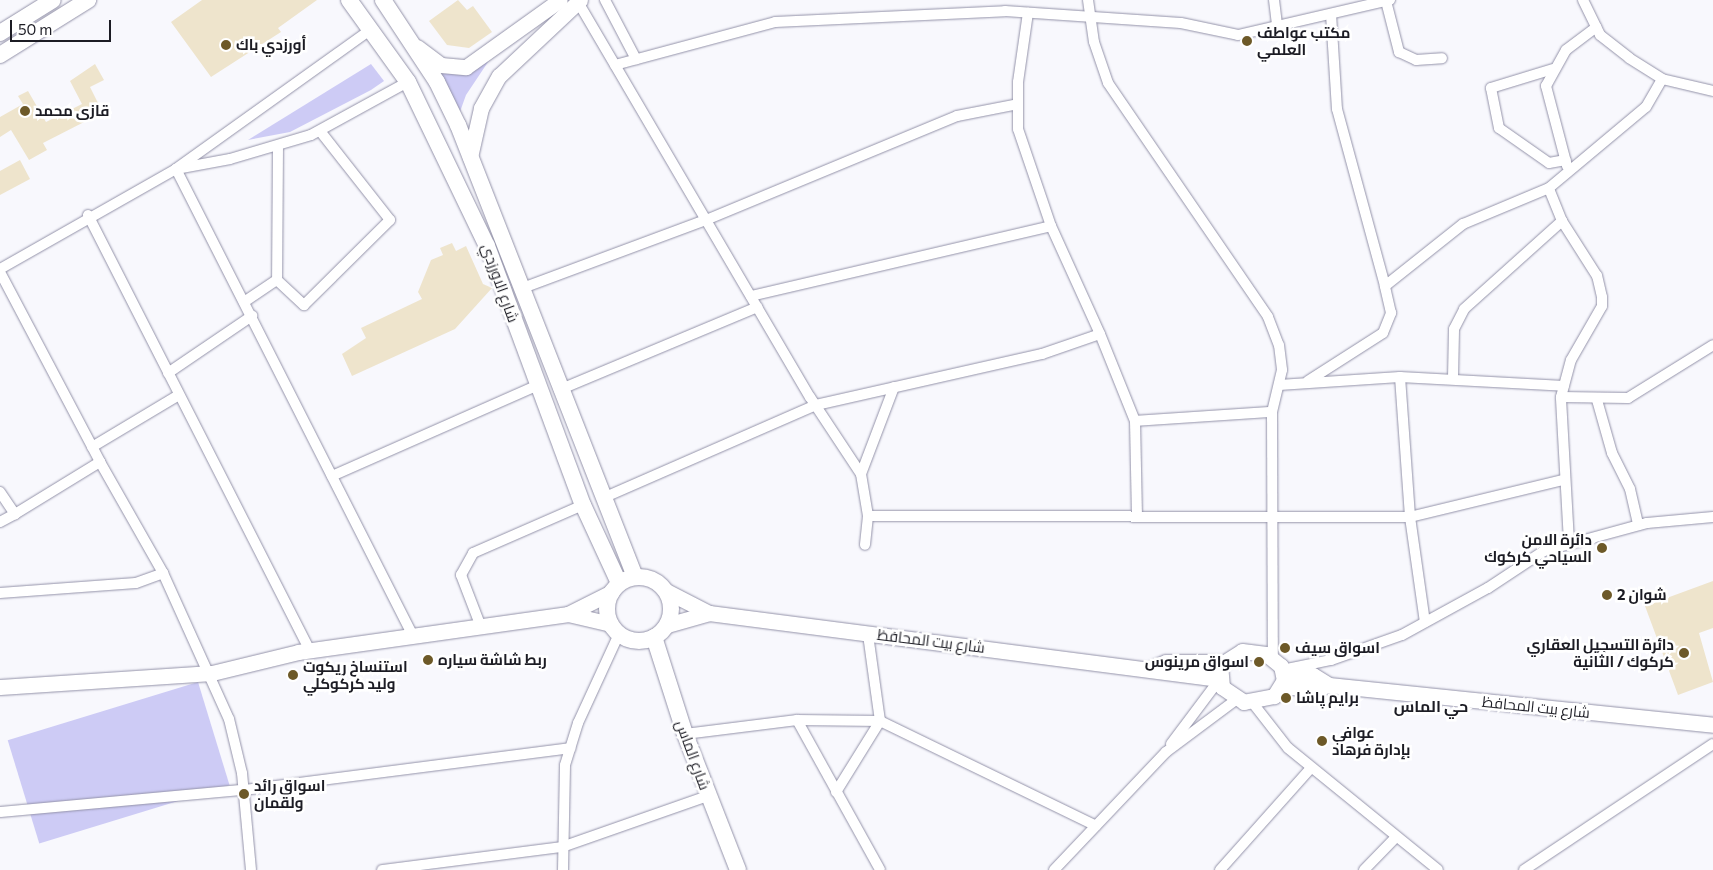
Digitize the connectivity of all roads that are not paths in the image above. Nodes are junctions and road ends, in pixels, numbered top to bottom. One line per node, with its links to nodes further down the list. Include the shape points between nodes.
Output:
1 (53, 0): 18 (main road)
2 (88, 0): 20 (main road)
3 (383, 0): 19 (main road, شارع الاورزدي)
4 (560, 0): 19 (main road, via 466,67 441,65)
5 (605, 0): 22 (street)
6 (1088, 0): 14 (street)
7 (1274, 0): 15 (street)
8 (1584, 0): 16 (street)
9 (579, 1): 23 (street); 32 (main road, via 499,76 475,125)
10 (1388, 1): 13 (street); 21 (street, via 1400,52 1416,60)
11 (357, 3): 17 (main road, شارع الاورزدي)
12 (1028, 13): 14 (street); 22 (street, via 775,22); 28 (street)
13 (1331, 14): 15 (street); 42 (street, via 1331,79)
14 (1090, 18): 15 (street, via 1181,23 1238,35); 55 (street, via 1108,82 1268,317 1279,345)
15 (1276, 26)
16 (1596, 28): 24 (street, via 1573,43); 25 (street)
17 (370, 30): 26 (main road, شارع الاورزدي); 33 (street)
18 (0, 33)
19 (415, 45): 32 (main road, شارع الاورزدي, via 458,125)
20 (0, 55)
21 (1442, 58)
22 (636, 59): 23 (street)
23 (615, 65): 37 (street)
24 (1553, 69): 31 (street, via 1547,96); 31 (street, via 1490,88 1499,128 1549,163)
25 (1662, 79): 27 (street); 34 (street, via 1646,107)
26 (408, 82): 29 (street); 54 (main road, شارع الاورزدي, via 487,246)
27 (1713, 91)
28 (1018, 104): 37 (street, via 957,116); 39 (street, via 1018,129)
29 (320, 131): 30 (street); 41 (street, via 390,220 304,305)
30 (278, 146): 33 (street); 41 (street)
31 (1566, 160): 34 (street)
32 (470, 164): 43 (main road, شارع الاورزدي)
33 (176, 169): 36 (street); 45 (street)
34 (1569, 171): 35 (street)
35 (1549, 188): 38 (street); 42 (street, via 1463,224)
36 (88, 216): 40 (street); 50 (street)
37 (706, 220): 43 (street); 44 (street)
38 (1562, 220): 52 (street, via 1464,309 1454,329); 56 (street, via 1597,276 1602,297 1602,306 1571,360)
39 (1051, 226): 44 (street); 48 (street)
40 (0, 271): 65 (street)
41 (277, 280): 45 (street)
42 (1385, 286): 53 (street, via 1392,313 1383,333)
43 (520, 289): 58 (main road, شارع الاورزدي)
44 (751, 296): 46 (street)
45 (244, 302): 47 (street)
46 (757, 307): 58 (street); 62 (street)
47 (252, 316): 50 (street); 68 (street)
48 (1100, 334): 57 (street, via 1042,354); 64 (street)
49 (1713, 345): 61 (street, via 1628,398)
50 (168, 373): 59 (street)
51 (1400, 377): 52 (street); 53 (street); 76 (street)
52 (1453, 378): 56 (street)
53 (1306, 382): 55 (street)
54 (538, 385): 68 (street); 72 (main road, شارع الاورزدي)
55 (1279, 385): 63 (street)
56 (1564, 386): 60 (street)
57 (894, 387): 62 (street); 67 (street)
58 (559, 390): 71 (main road, شارع الاورزدي)
59 (179, 395): 65 (street); 97 (street)
60 (1560, 396): 61 (street); 69 (street)
61 (1597, 400): 80 (street, via 1612,453 1630,489)
62 (816, 405): 67 (street); 71 (street)
63 (1272, 412): 64 (street); 78 (street)
64 (1135, 421): 75 (street)
65 (92, 447): 66 (street)
66 (100, 462): 73 (street); 83 (street)
67 (861, 474): 74 (street)
68 (332, 476): 95 (street)
69 (1563, 480): 76 (street); 81 (street)
70 (0, 492): 73 (street)
71 (603, 498): 84 (main road, شارع الاورزدي)
72 (583, 505): 85 (main road, شارع الاورزدي); 92 (street, via 473,554 461,575)
73 (15, 514): 79 (street)
74 (868, 516): 75 (street); 82 (street)
75 (1137, 517): 78 (street)
76 (1410, 517): 78 (street); 90 (street)
77 (1713, 517): 80 (street)
78 (1275, 518): 100 (street)
79 (0, 522)
80 (1638, 525): 81 (street)
81 (1569, 542): 90 (street, via 1544,551)
82 (866, 545)
83 (163, 573): 87 (street, via 136,583); 101 (street)
84 (635, 577): 85 (main road); 86 (main road, via 653,580)
85 (616, 588): 88 (main road); 93 (main road, via 607,604)
86 (666, 591): 89 (main road, شارع بيت المحافظ); 91 (main road, via 671,608)
87 (0, 593)
88 (568, 614): 92 (main road); 93 (main road)
89 (709, 614): 91 (main road, شارع بيت المحافظ); 94 (main road, شارع بيت المحافظ)
90 (1425, 622): 100 (street, via 1370,648)
91 (667, 625): 96 (main road)
92 (481, 626): 95 (main road)
93 (615, 629): 96 (main road, via 640,640); 111 (street)
94 (868, 634): 99 (main road, شارع بيت المحافظ); 107 (street)
95 (413, 636): 97 (main road)
96 (654, 637): 109 (main road, شارع الماس)
97 (310, 651): 101 (main road)
98 (1222, 662): 99 (main road, شارع بيت المحافظ, via 1166,662); 100 (main road, شارع بيت المحافظ, via 1246,651); 102 (main road)
99 (1154, 667): 102 (main road, شارع بيت المحافظ, via 1167,674)
100 (1280, 671): 105 (main road, via 1271,698); 108 (main road, شارع بيت المحافظ, via 1312,689 1329,685)
101 (212, 673): 103 (main road); 114 (street, via 229,719)
102 (1219, 680): 104 (main road); 112 (street)
103 (0, 687)
104 (1236, 699): 105 (main road); 112 (street)
105 (1252, 702): 113 (street, via 1272,732)
106 (797, 720): 107 (street); 109 (street); 115 (street)
107 (880, 721): 115 (street); 118 (street)
108 (1713, 725)
109 (685, 734): 116 (main road, شارع الماس)
110 (1713, 744): 130 (street)
111 (570, 748): 114 (street); 120 (street, via 565,765)
112 (1166, 752): 118 (street)
113 (1312, 768): 119 (street); 127 (street)
114 (244, 790): 117 (street); 122 (street)
115 (836, 792): 126 (street)
116 (708, 796): 120 (street); 125 (main road, شارع الماس)
117 (0, 812)
118 (1096, 826): 121 (street)
119 (1395, 838): 128 (street); 129 (street)
120 (562, 847): 123 (street); 124 (street)
121 (1058, 869)
122 (250, 870)
123 (382, 870)
124 (563, 870)
125 (738, 870)
126 (880, 870)
127 (1220, 870)
128 (1364, 870)
129 (1438, 870)
130 (1524, 870)

